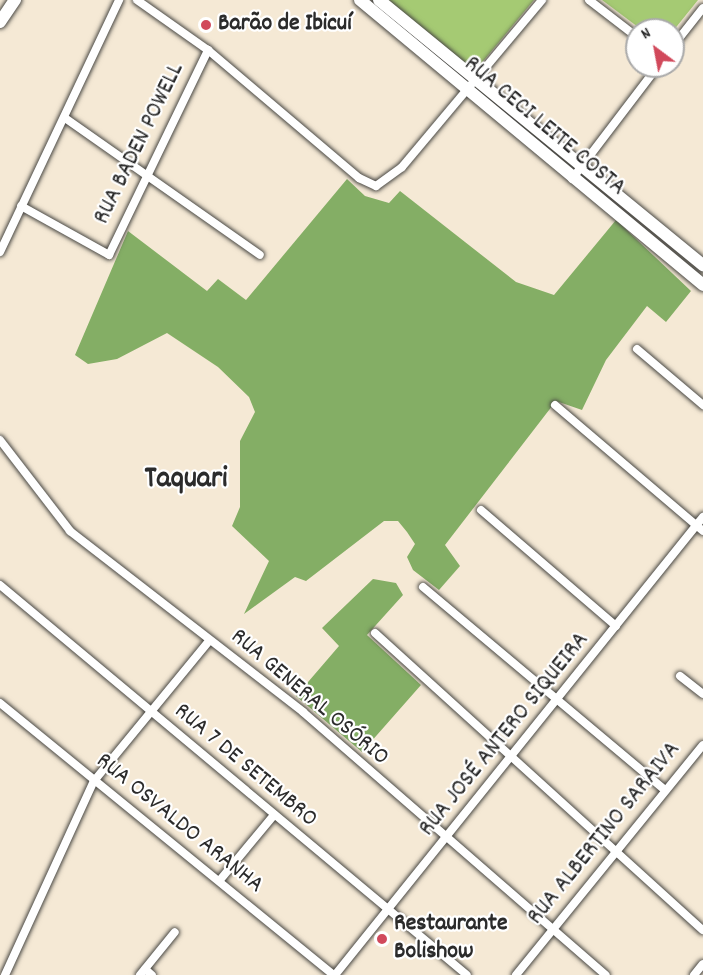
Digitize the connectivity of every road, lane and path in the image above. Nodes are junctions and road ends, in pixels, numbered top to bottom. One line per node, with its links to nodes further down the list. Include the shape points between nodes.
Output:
1 (15, 0): 9 (street)
2 (119, 0): 16 (street)
3 (137, 0): 12 (street)
4 (379, 0): 14 (street, RUA CECI LEITE COSTA)
5 (542, 0): 14 (street)
6 (590, 0): 10 (street)
7 (364, 1): 15 (street, RUA CECI LEITE COSTA)
8 (703, 8): 11 (street)
9 (0, 22)
10 (625, 28)
11 (685, 31)
12 (208, 50): 15 (street, via 368,184 389,180); 18 (street, RUA BADEN POWELL)
13 (649, 78): 17 (street)
14 (475, 80): 15 (street); 17 (street, RUA CECI LEITE COSTA)
15 (466, 91): 19 (street, RUA CECI LEITE COSTA)
16 (66, 118): 18 (street); 20 (street)
17 (582, 167): 19 (street); 23 (street, RUA CECI LEITE COSTA)
18 (144, 173): 20 (street, RUA BADEN POWELL, via 109,255); 22 (street)
19 (572, 179): 24 (street, RUA CECI LEITE COSTA)
20 (21, 206): 21 (street)
21 (0, 252)
22 (260, 255)
23 (703, 265)
24 (703, 285)
25 (637, 349): 27 (street)
26 (555, 405): 31 (street)
27 (703, 405)
28 (0, 440): 36 (street, RUA GENERAL OSÓRIO, via 70,531)
29 (481, 510): 34 (street)
30 (703, 517): 31 (street, RUA JOSÉ ANTERO SIQUEIRA)
31 (700, 528): 34 (street, RUA JOSÉ ANTERO SIQUEIRA)
32 (0, 585): 41 (street, RUA 7 DE SETEMBRO)
33 (423, 587): 39 (street)
34 (616, 626): 39 (street, RUA JOSÉ ANTERO SIQUEIRA)
35 (375, 633): 43 (street)
36 (209, 641): 41 (street); 47 (street, RUA GENERAL OSÓRIO, via 303,712)
37 (680, 676): 38 (street)
38 (703, 694)
39 (556, 701): 43 (street, RUA JOSÉ ANTERO SIQUEIRA); 45 (street)
40 (0, 703): 44 (street, RUA OSVALDO ARANHA)
41 (151, 712): 44 (street); 46 (street, RUA 7 DE SETEMBRO)
42 (703, 746): 45 (street, RUA ALBERTINO SARAIVA)
43 (511, 759): 47 (street, RUA JOSÉ ANTERO SIQUEIRA); 48 (street)
44 (94, 781): 49 (street, RUA OSVALDO ARANHA); 56 (street)
45 (665, 790): 48 (street, RUA ALBERTINO SARAIVA)
46 (274, 815): 49 (street); 50 (street, RUA 7 DE SETEMBRO)
47 (446, 840): 50 (street, RUA JOSÉ ANTERO SIQUEIRA); 51 (street, RUA GENERAL OSÓRIO)
48 (617, 848): 51 (street, RUA ALBERTINO SARAIVA); 52 (street)
49 (220, 880): 58 (street, RUA OSVALDO ARANHA)
50 (388, 911): 58 (street, RUA JOSÉ ANTERO SIQUEIRA); 59 (street, RUA 7 DE SETEMBRO)
51 (552, 929): 60 (street, RUA ALBERTINO SARAIVA); 61 (street, RUA GENERAL OSÓRIO)
52 (703, 930)
53 (175, 932): 55 (street)
54 (703, 964): 62 (street)
55 (142, 972): 57 (street)
56 (5, 975)
57 (152, 975)
58 (335, 975)
59 (467, 975)
60 (516, 975)
61 (606, 975)
62 (694, 975)

